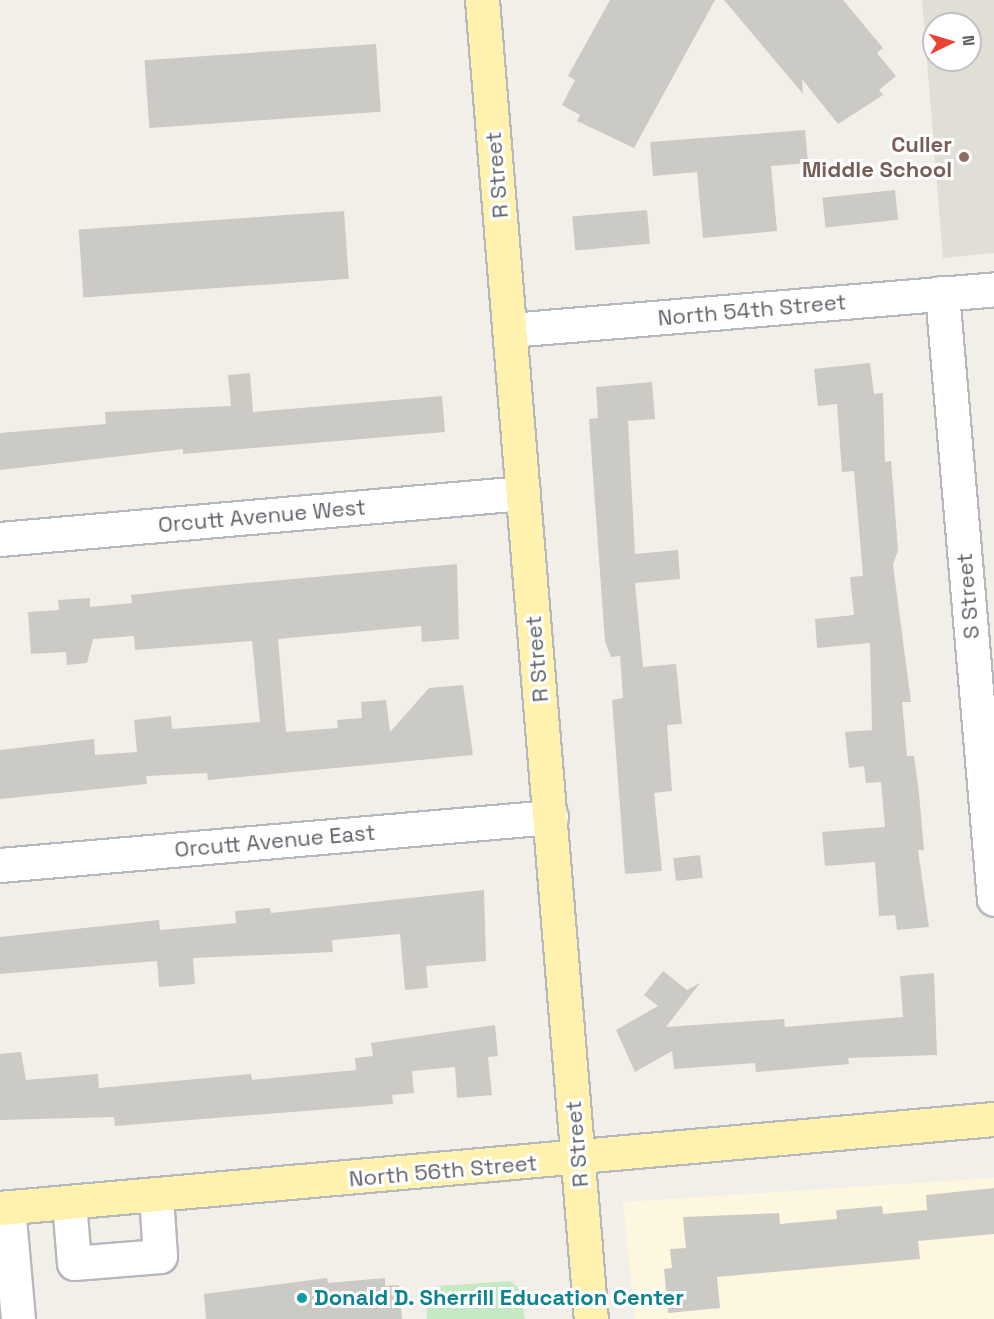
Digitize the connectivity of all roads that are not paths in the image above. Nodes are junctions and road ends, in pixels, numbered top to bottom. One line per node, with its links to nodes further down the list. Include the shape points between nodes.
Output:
1 (482, 0): 4 (main road, R Street)
2 (994, 289): 3 (street, North 54th Street)
3 (942, 293): 4 (street, North 54th Street); 9 (street, S Street)
4 (510, 330): 5 (main road, R Street)
5 (523, 493): 6 (street, Orcutt Avenue West); 7 (main road, R Street)
6 (0, 539)
7 (551, 817): 8 (street, Orcutt Avenue East); 11 (main road, R Street)
8 (0, 865)
9 (994, 899)
10 (994, 1119): 11 (main road, North 56th Street)
11 (579, 1159): 12 (main road, North 56th Street); 16 (main road, R Street)
12 (156, 1195): 13 (main road, North 56th Street); 13 (street, via 160,1256 74,1263)
13 (69, 1202): 14 (main road, North 56th Street)
14 (4, 1208): 15 (street)
15 (18, 1319)
16 (591, 1319)

